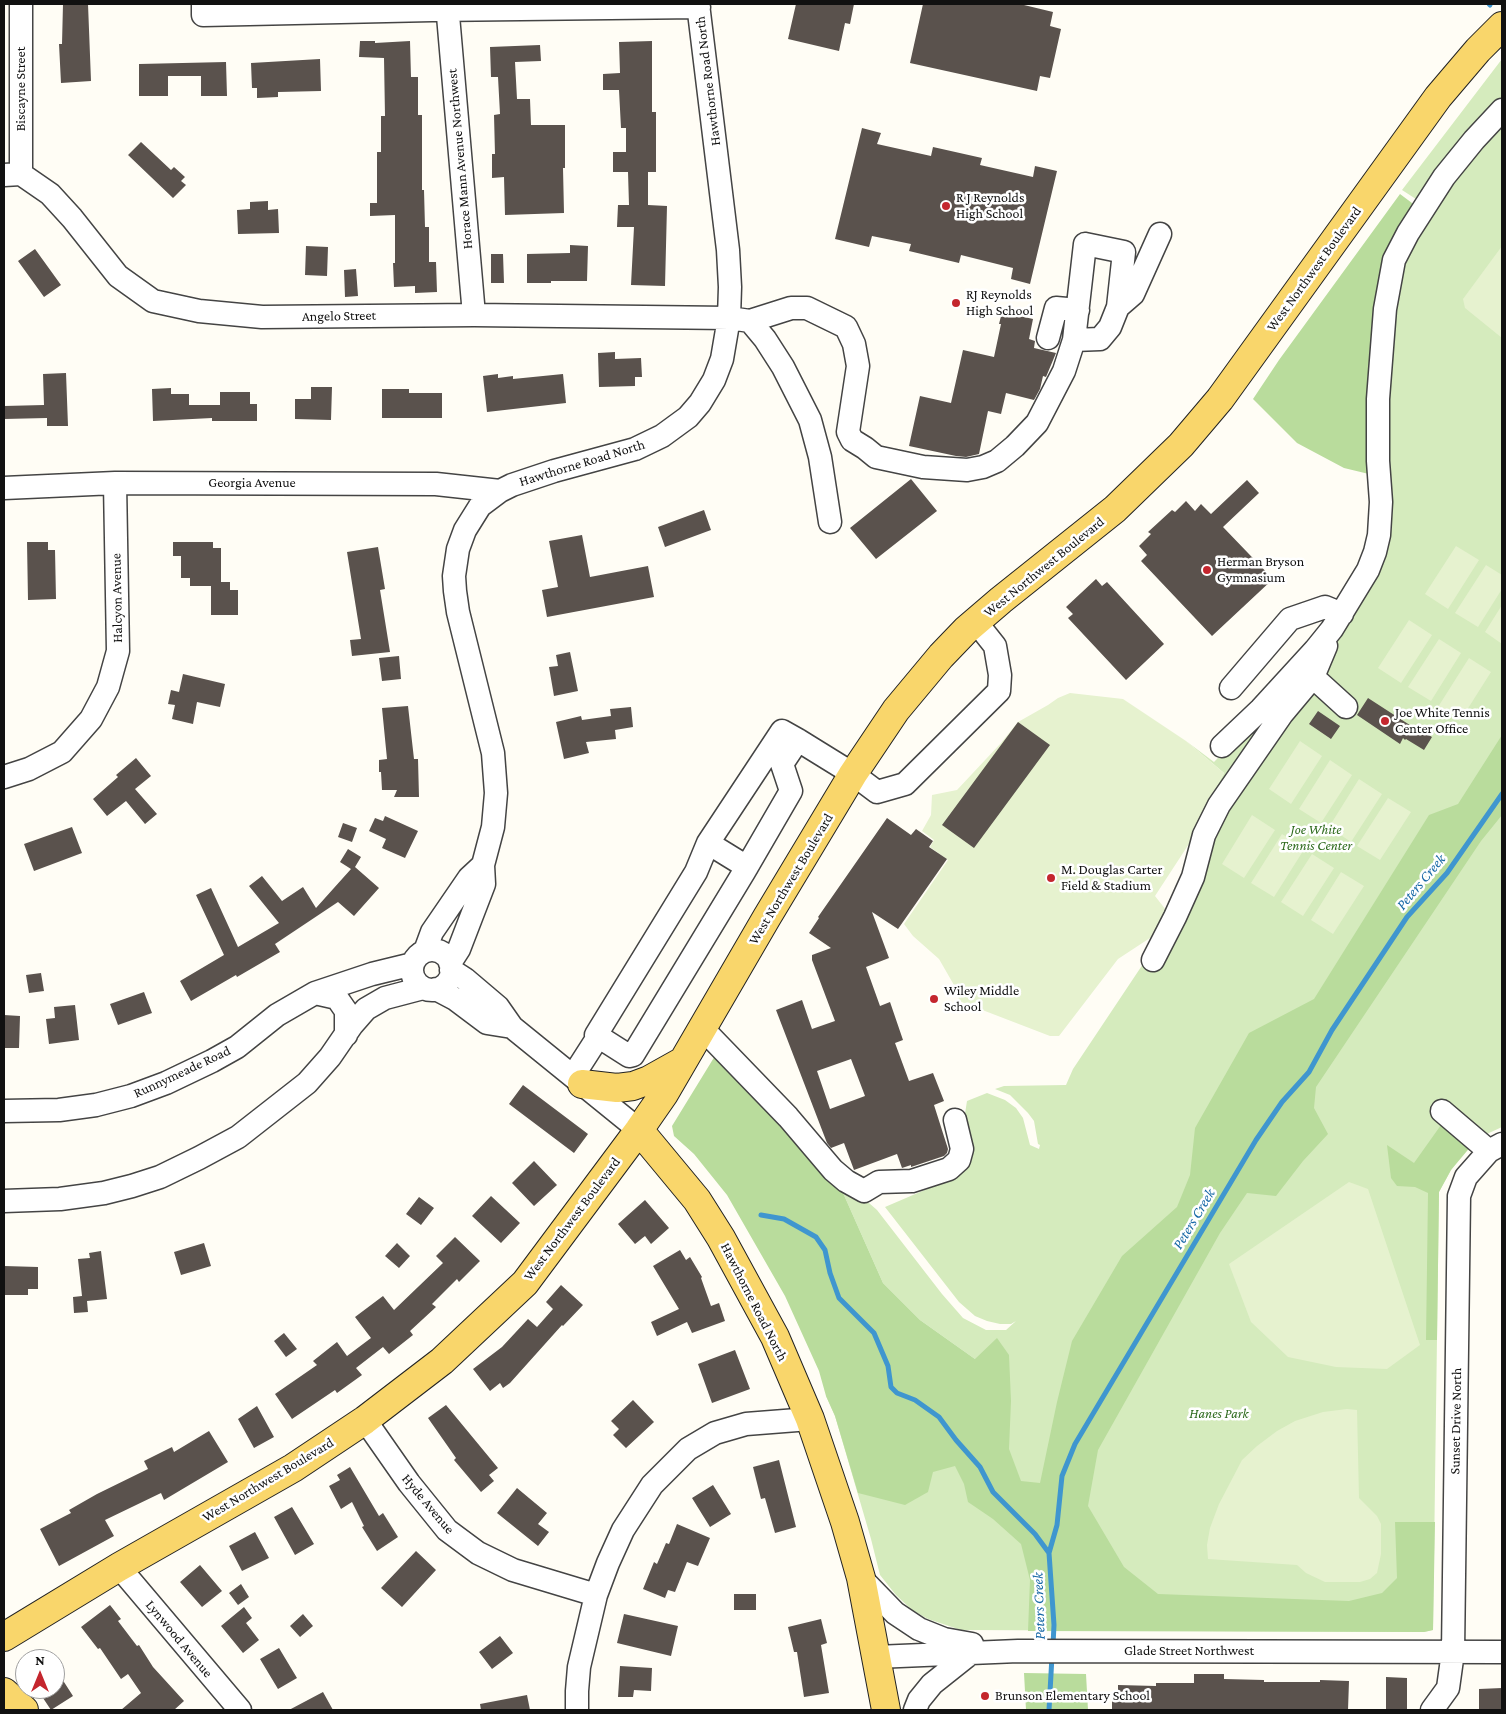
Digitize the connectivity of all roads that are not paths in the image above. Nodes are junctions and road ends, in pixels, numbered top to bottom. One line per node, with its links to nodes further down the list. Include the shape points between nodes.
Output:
1 (21, 4): 7 (street, Biscayne Street)
2 (203, 4): 4 (street, via 203,15)
3 (699, 5): 4 (street); 12 (street, Hawthorne Road North, via 730,287)
4 (447, 7): 11 (street, Horace Mann Avenue Northwest)
5 (1502, 26): 22 (main road, West Northwest Boulevard, via 1438,97 1220,399 1181,445 1115,509)
6 (1502, 110): 21 (street, via 1444,177 1394,260 1385,309 1378,400 1379,535 1368,570)
7 (12, 174): 11 (street, Angelo Street, via 50,194 118,276 153,302 199,311 262,317)
8 (1160, 234): 9 (street, via 1133,294)
9 (1118, 306): 10 (street, via 1124,252 1085,244); 14 (street, via 1110,326 1100,338)
10 (1078, 310): 13 (street, via 1056,308); 14 (street)
11 (474, 315): 12 (street, Angelo Street)
12 (740, 319): 15 (street, via 765,339); 16 (street, Angelo Street, via 791,308 807,308 846,327 854,344 858,366); 19 (street, Hawthorne Road North, via 725,347 714,380 700,403 676,427 635,449 527,479)
13 (1048, 338)
14 (1074, 340): 16 (street, via 1064,371 1037,423 997,461 983,467 967,470 895,462 876,457 852,440)
15 (810, 420): 16 (street); 20 (street, via 820,457)
16 (848, 432)
17 (115, 483): 18 (street, Georgia Avenue); 19 (street, Georgia Avenue, via 436,484); 29 (street, Halcyon Avenue, via 118,651 108,686 91,719 62,752 30,769)
18 (4, 488)
19 (500, 491): 31 (street, Hawthorne Road North, via 480,506 465,530 454,576 458,612 496,773 494,827)
20 (830, 522)
21 (1337, 621): 23 (street); 24 (street, via 1325,607 1290,619); 27 (street, via 1261,709)
22 (976, 622): 28 (main road, West Northwest Boulevard, via 941,656 901,703); 28 (street, via 996,646 999,690 905,784 877,792)
23 (1313, 677): 25 (street); 34 (street, via 1295,696 1219,805 1204,835 1193,878)
24 (1231, 688)
25 (1346, 707)
26 (790, 736): 28 (street); 30 (street); 32 (street, via 782,764 791,791)
27 (1222, 746)
28 (853, 774): 39 (main road, West Northwest Boulevard)
29 (4, 777)
30 (708, 843): 32 (street); 41 (street, via 696,872 596,1035)
31 (483, 865): 33 (street, Hawthorne Road North, via 469,878 432,932); 35 (street, Hawthorne Road North, via 484,884)
32 (747, 866): 41 (street, via 633,1055 629,1056)
33 (419, 958): 35 (street, via 431,950 443,954); 36 (street, via 412,975); 37 (street, Runnymeade Road)
34 (1153, 960)
35 (451, 967): 36 (street, via 447,982); 38 (street, Hawthorne Road North, via 498,1007)
36 (429, 989): 38 (street, Hawthorne Road North, via 455,1000 487,1023); 40 (street, via 385,998 366,1009)
37 (315, 992): 40 (street, via 337,998 346,1011); 44 (street, Runnymeade Road, via 277,1015 237,1047 166,1083 96,1105 60,1110)
38 (512, 1027): 43 (street, Hawthorne Road North)
39 (702, 1028): 42 (main road, West Northwest Boulevard); 46 (street, via 788,1117 833,1170 864,1191 879,1182 912,1181 949,1169 959,1160 962,1149)
40 (346, 1035): 49 (street, via 307,1083 238,1137 199,1158 160,1176 104,1193)
41 (598, 1037): 43 (street)
42 (684, 1060): 43 (main road, via 634,1086 617,1088); 47 (main road, West Northwest Boulevard)
43 (577, 1080): 47 (street, Hawthorne Road North)
44 (4, 1111)
45 (1442, 1111): 48 (street)
46 (955, 1120)
47 (639, 1130): 50 (main road, Hawthorne Road North, via 697,1200 721,1238 775,1337); 51 (main road, West Northwest Boulevard, via 525,1283 442,1360)
48 (1496, 1148): 57 (street, Sunset Drive North, via 1466,1177 1459,1196)
49 (4, 1201)
50 (810, 1419): 53 (main road, Hawthorne Road North, via 846,1522); 54 (street, via 746,1424 714,1434 688,1449 652,1485 623,1530)
51 (365, 1420): 52 (main road, West Northwest Boulevard, via 293,1468); 54 (street, Hyde Avenue, via 408,1483 447,1530 478,1553 513,1570)
52 (119, 1567): 55 (main road, West Northwest Boulevard); 63 (street, Lynwood Avenue)
53 (861, 1578): 56 (street, via 895,1613 918,1629 944,1639); 60 (main road, Hawthorne Road North)
54 (596, 1595): 64 (street, via 580,1667)
55 (4, 1637)
56 (1018, 1651): 57 (street, Glade Street Northwest); 59 (street, Glade Street Northwest)
57 (1452, 1652): 58 (street, Glade Street Northwest); 67 (street, Sunset Drive North, via 1448,1688)
58 (1502, 1652)
59 (971, 1653): 60 (street, Glade Street Northwest); 66 (street, via 932,1684)
60 (876, 1657): 65 (main road, Hawthorne Road North)
61 (4, 1692): 62 (main road)
62 (24, 1710)
63 (240, 1710)
64 (577, 1710)
65 (886, 1710)
66 (915, 1710)
67 (1432, 1710)

